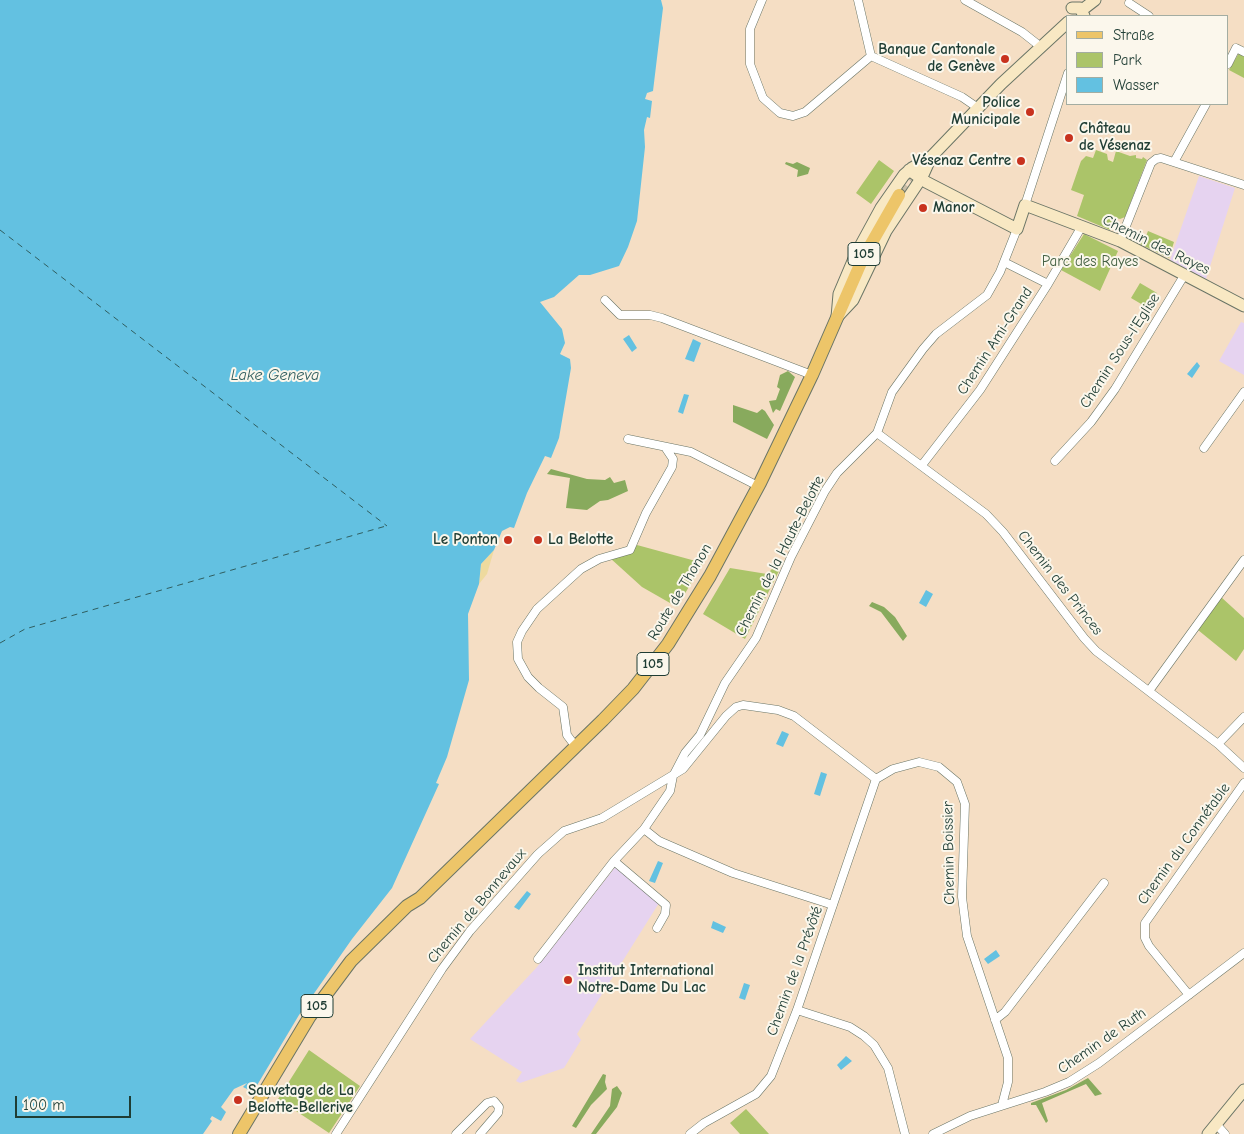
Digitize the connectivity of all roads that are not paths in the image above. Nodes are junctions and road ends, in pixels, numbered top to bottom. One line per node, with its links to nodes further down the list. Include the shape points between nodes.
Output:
1 (762, 0): 13 (street, via 751,23 749,59 763,98 780,113 793,116 805,112)
2 (858, 0): 13 (street)
3 (965, 0): 10 (street, via 1025,34)
4 (1095, 0): 6 (main road)
5 (1129, 3): 7 (street)
6 (1075, 10)
7 (1147, 15)
8 (1066, 24): 10 (main road, Route de Thonon / 105)
9 (1229, 44): 11 (street)
10 (1041, 47): 17 (main road, Route de Thonon / 105)
11 (1236, 48): 12 (street); 14 (street)
12 (1244, 52)
13 (872, 56): 17 (street, via 962,97)
14 (1229, 62)
15 (1066, 79): 24 (street)
16 (1205, 105): 19 (street)
17 (978, 108): 18 (main road, Route de Thonon / 105)
18 (931, 158): 20 (main road, Route de Thonon / 105); 21 (main road, Route de Thonon / 105)
19 (1174, 162): 22 (street); 27 (street, via 1161,158 1151,163)
20 (909, 170): 21 (main road); 33 (main road, Route de Thonon / 105, via 886,201 860,246 839,294)
21 (921, 179): 26 (main road); 33 (main road, Route de Thonon / 105, via 886,231 853,300)
22 (1244, 185)
23 (899, 195): 33 (main road, 105, via 870,242)
24 (1025, 205): 25 (main road, Chemin des Rayes); 26 (main road)
25 (1082, 226): 27 (main road, Chemin des Rayes); 30 (street, Chemin Ami-Grand)
26 (1017, 229): 28 (street)
27 (1120, 241): 29 (main road, Chemin des Rayes)
28 (1004, 262): 30 (street); 36 (street, via 988,295 936,334 902,375)
29 (1185, 274): 32 (main road, Chemin des Rayes); 40 (street, Chemin Sous-l'Eglise, via 1115,389 1091,422)
30 (1048, 284): 41 (street, Chemin Ami-Grand, via 980,390)
31 (605, 300): 34 (street, via 620,315 662,318)
32 (1244, 306)
33 (837, 317): 34 (main road, Route de Thonon / 105)
34 (812, 375): 42 (main road, Route de Thonon / 105)
35 (1244, 392): 39 (street)
36 (877, 433): 41 (street, Chemin des Princes); 49 (street, Chemin de la Haute-Belotte, via 837,473 825,491 791,557 756,638 725,683 700,735 685,753)
37 (628, 439): 38 (street)
38 (665, 447): 42 (street, via 691,452); 47 (street, via 673,459 672,467 630,550 599,559 581,569 537,609 518,637 516,651 520,664 539,688 562,705 567,735)
39 (1204, 448)
40 (1055, 461)
41 (922, 465): 44 (street, Chemin des Princes, via 986,514 1004,532 1084,638 1110,663)
42 (758, 486): 47 (main road, Route de Thonon / 105, via 710,576 668,644 628,694)
43 (1244, 560): 44 (street)
44 (1149, 691): 46 (street, Chemin des Princes)
45 (1244, 717): 46 (street)
46 (1218, 744): 48 (street, Chemin des Princes)
47 (576, 747): 55 (main road, Route de Thonon / 105)
48 (1244, 768)
49 (673, 776): 50 (street, via 692,761 732,710 747,705 794,716); 52 (street, via 670,791); 68 (street, Chemin de Bonnevaux, via 602,818 564,831 538,854 470,931 442,969)
50 (876, 779): 56 (street, Chemin de la Prévôté); 62 (street, Chemin Boissier, via 903,765 923,762 945,770 959,787 965,804 962,897 967,936)
51 (1244, 783): 60 (street, Chemin du Connétable, via 1145,923 1145,938 1149,946)
52 (644, 829): 53 (street); 56 (street, via 659,841 733,873)
53 (614, 862): 57 (street, via 666,905); 59 (street)
54 (1104, 884): 62 (street, via 1006,1012)
55 (420, 898): 66 (main road, Route de Thonon / 105, via 375,937 329,988); 67 (main road, Route de Thonon / 105, via 413,910 367,955 334,994)
56 (833, 905): 61 (street, Chemin de la Prévôté)
57 (657, 928)
58 (1244, 953): 60 (street, Chemin de Ruth)
59 (538, 959)
60 (1189, 995): 64 (street, Chemin de Ruth, via 1075,1078 1045,1092)
61 (797, 1010): 71 (street, Chemin de la Prévôté, via 765,1085); 72 (street, via 850,1027 874,1045 888,1068)
62 (995, 1020): 64 (street, Chemin Boissier, via 1009,1066)
63 (1244, 1090): 65 (main road)
64 (1002, 1105): 73 (street, Chemin de Ruth)
65 (1216, 1124): 74 (main road); 75 (street)
66 (239, 1134)
67 (247, 1134)
68 (336, 1134)
69 (456, 1134): 70 (street, via 487,1103 494,1101 499,1107 498,1113)
70 (480, 1134)
71 (690, 1134)
72 (905, 1134)
73 (933, 1134)
74 (1208, 1134)
75 (1225, 1134)

